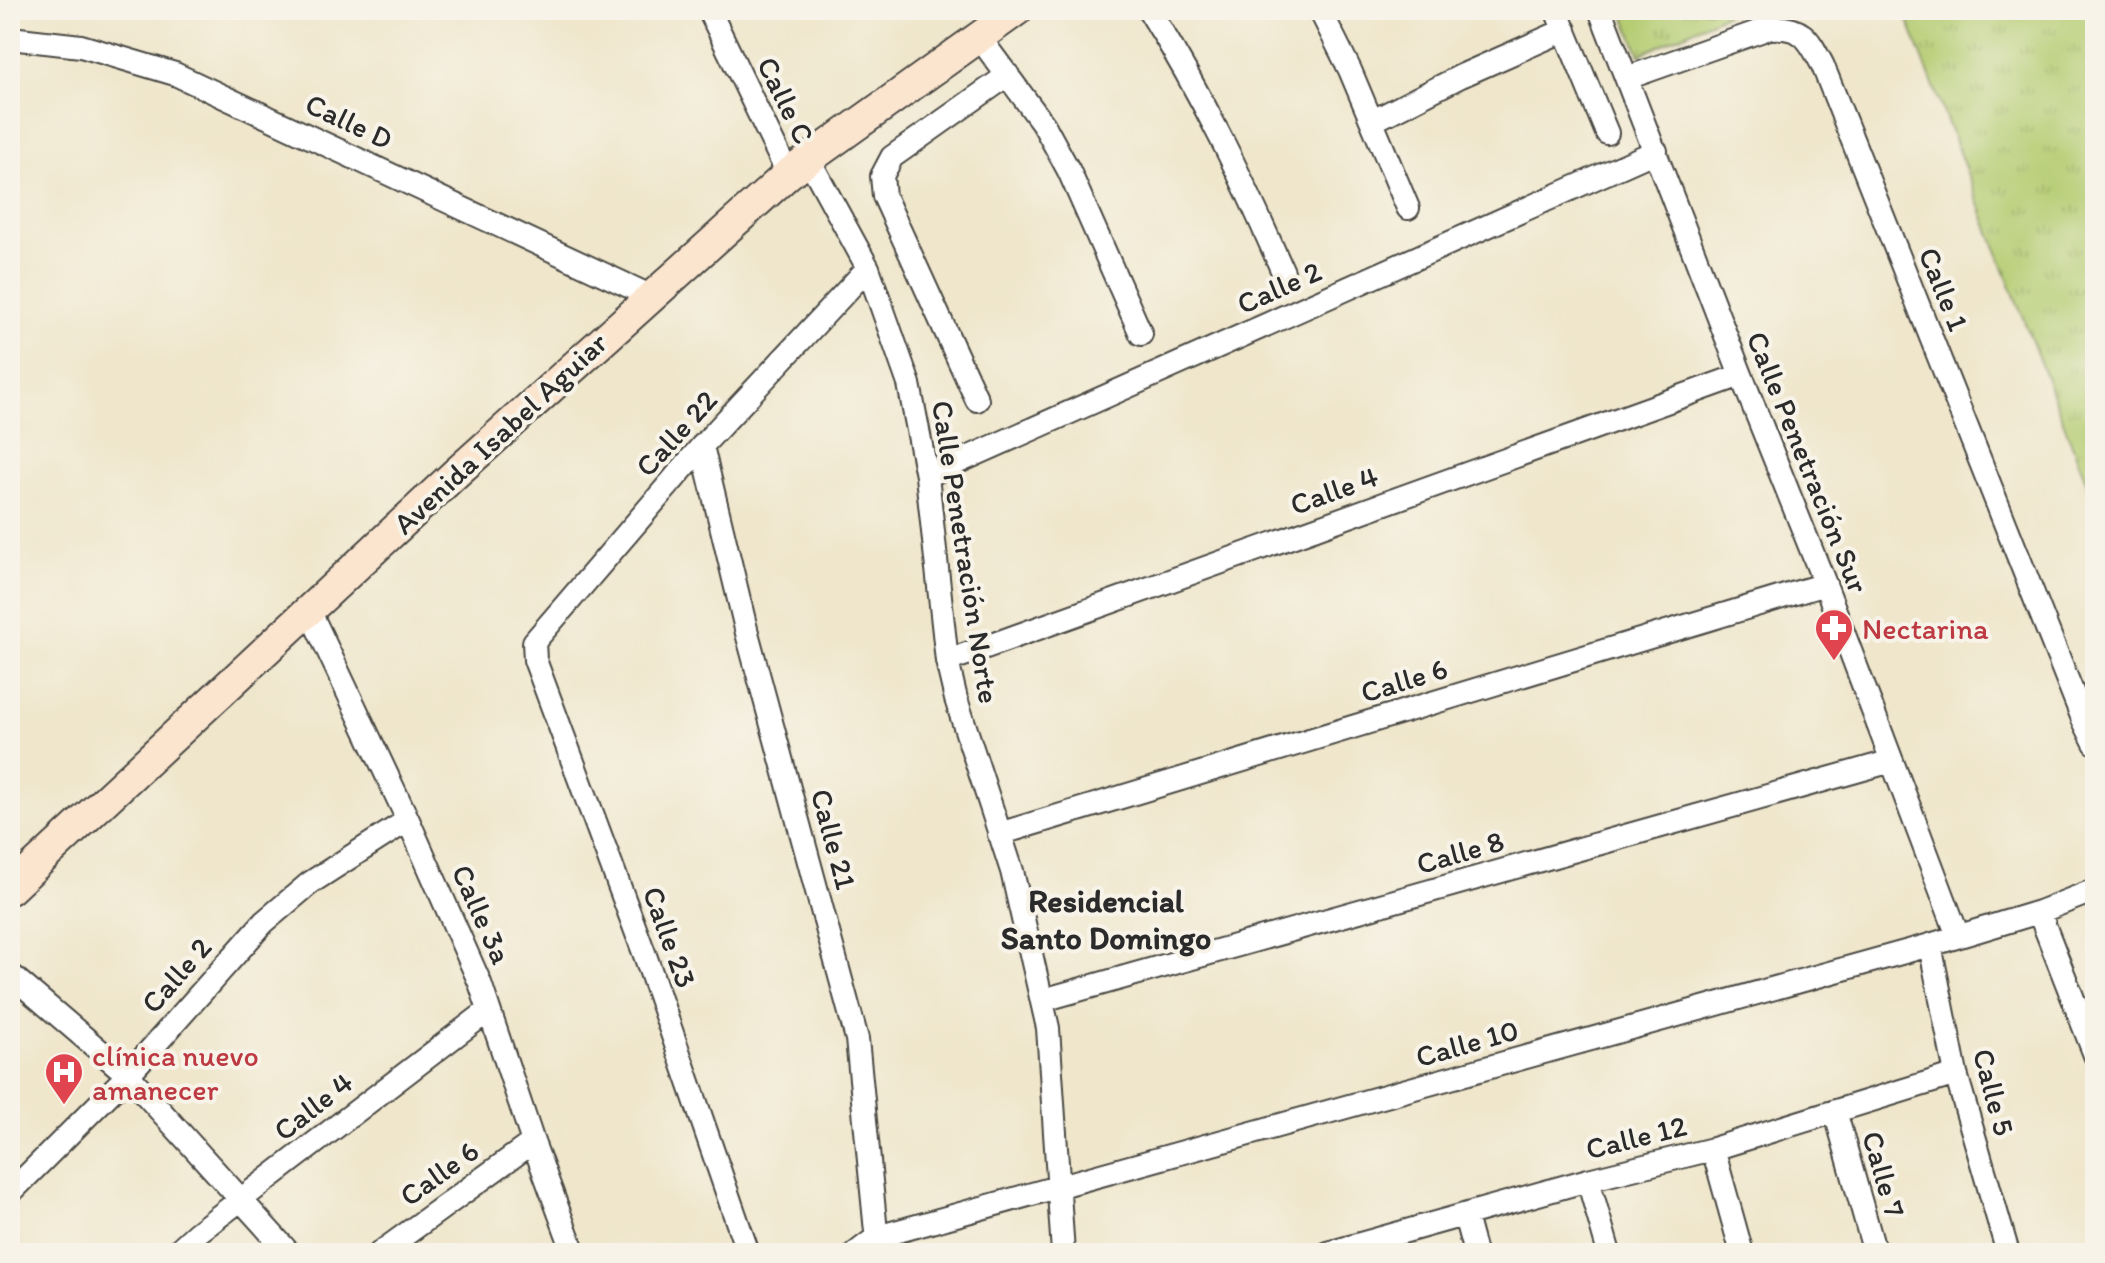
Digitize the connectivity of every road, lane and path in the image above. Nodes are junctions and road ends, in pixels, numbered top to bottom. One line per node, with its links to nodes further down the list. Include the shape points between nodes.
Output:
1 (709, 10): 14 (street, Calle C)
2 (1017, 10): 7 (main road, Avenida Isabel Aguiar)
3 (1149, 10): 17 (street, via 1235,162)
4 (1320, 10): 11 (street)
5 (1600, 10): 10 (street, Calle Penetración Sur)
6 (1560, 20): 11 (street); 12 (street)
7 (979, 37): 9 (street); 14 (main road, Avenida Isabel Aguiar)
8 (10, 38): 18 (street, Calle D, via 81,46 175,74)
9 (1008, 75): 19 (street, via 1069,171); 21 (street, via 892,157 882,176 884,196)
10 (1627, 78): 13 (street, Calle Penetración Sur); 28 (street, Calle 1, via 1769,28 1786,26 1810,40)
11 (1373, 121): 15 (street)
12 (1607, 133)
13 (1656, 151): 20 (street, Calle Penetración Sur); 23 (street, Calle 2)
14 (798, 166): 16 (street, Calle Penetración Norte); 18 (main road, Avenida Isabel Aguiar)
15 (1408, 208)
16 (868, 268): 22 (street, Calle 22); 23 (street, Calle Penetración Norte, via 909,384)
17 (1283, 272)
18 (650, 296): 25 (main road, Avenida Isabel Aguiar)
19 (1141, 334)
20 (1741, 375): 24 (street, Calle Penetración Sur); 27 (street, Calle 4)
21 (977, 400)
22 (702, 446): 26 (street, Calle 22); 51 (street, Calle 21, via 857,1039)
23 (927, 476): 27 (street, Calle Penetración Norte)
24 (1825, 584): 29 (street, Calle Penetración Sur); 31 (street, Calle 6)
25 (309, 610): 30 (street, Calle 3a); 32 (main road, Avenida Isabel Aguiar)
26 (534, 642): 57 (street, Calle 23, via 535,660)
27 (947, 661): 31 (street, Calle Penetración Norte)
28 (2095, 743)
29 (1892, 761): 35 (street, Calle Penetración Sur); 38 (street, Calle 8)
30 (408, 820): 39 (street, Calle 3a); 42 (street, Calle 2, via 310,883 264,922)
31 (999, 834): 38 (street, Calle Penetración Norte)
32 (10, 889)
33 (2095, 890): 34 (street, Calle 10)
34 (2039, 912): 35 (street, Calle 10); 40 (street)
35 (1958, 936): 36 (street, Calle 10)
36 (1930, 945): 41 (street, Calle 5); 47 (street, Calle 10)
37 (10, 974): 42 (street)
38 (1043, 1000): 47 (street, Calle Penetración Norte)
39 (489, 1010): 44 (street, Calle 3a); 49 (street, Calle 4)
40 (2095, 1055)
41 (1956, 1074): 43 (street, Calle 12); 64 (street, Calle 5)
42 (128, 1075): 48 (street, Calle 2); 49 (street)
43 (1835, 1111): 45 (street, Calle 12); 63 (street, Calle 7)
44 (533, 1142): 55 (street, Calle 6); 56 (street, Calle 3a)
45 (1713, 1149): 46 (street, Calle 12); 62 (street)
46 (1588, 1180): 50 (street, Calle 12); 61 (street)
47 (1058, 1189): 51 (street, Calle 10); 59 (street, Calle Penetración Norte)
48 (10, 1193)
49 (239, 1200): 53 (street, Calle 4); 54 (street)
50 (1465, 1216): 52 (street, Calle 12); 60 (street)
51 (878, 1245): 58 (street, Calle 10)
52 (1341, 1251)
53 (175, 1253)
54 (289, 1253)
55 (380, 1253)
56 (574, 1253)
57 (748, 1253)
58 (856, 1253)
59 (1063, 1253)
60 (1475, 1253)
61 (1609, 1253)
62 (1742, 1253)
63 (1875, 1253)
64 (2008, 1253)

